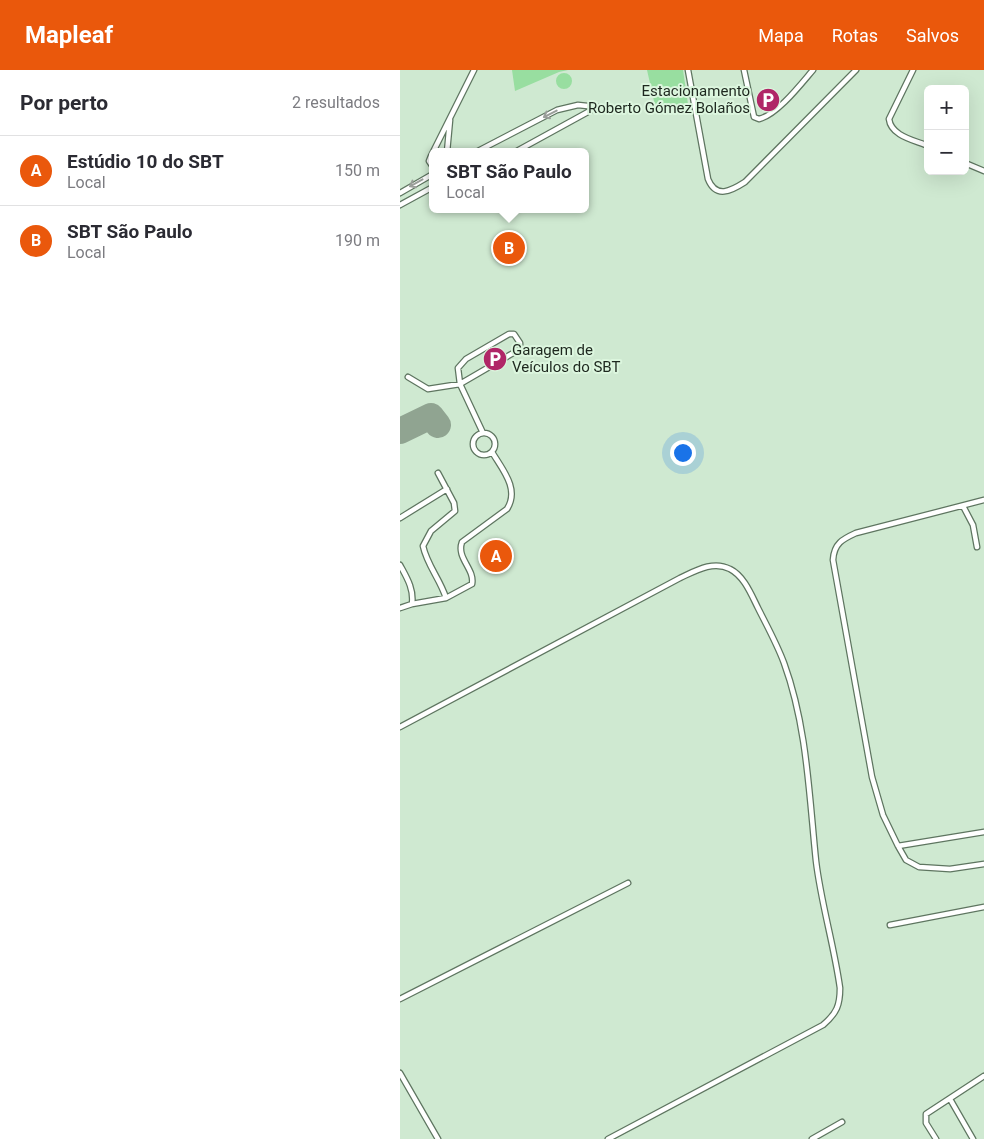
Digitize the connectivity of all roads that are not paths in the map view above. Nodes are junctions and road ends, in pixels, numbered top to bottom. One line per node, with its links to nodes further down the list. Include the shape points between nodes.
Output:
1 (474, 70): 8 (lane)
2 (688, 70): 7 (lane, via 708,179 714,190 719,192 731,191 745,182)
3 (744, 70): 4 (lane, via 754,117 759,119 788,98)
4 (813, 70)
5 (856, 70): 7 (lane)
6 (913, 70): 9 (lane, via 889,119 890,126 897,133)
7 (851, 73)
8 (450, 116): 10 (lane); 11 (lane)
9 (924, 144)
10 (434, 148)
11 (447, 148)
12 (484, 148): 13 (lane, one-way to 12, via 597,107 578,105 557,110)
13 (522, 148)
14 (969, 165): 15 (lane)
15 (984, 171)
16 (429, 176): 18 (lane, one-way to 18)
17 (429, 189): 19 (lane)
18 (400, 193)
19 (400, 206)
20 (408, 377): 21 (lane, via 428,390)
21 (460, 384): 21 (lane, via 520,349 514,334 461,362 456,372); 22 (lane)
22 (483, 433): 23 (lane, via 494,439 496,444); 23 (lane, via 475,438 474,449 481,455)
23 (492, 452): 31 (lane, via 509,482 511,502 507,509 462,542 460,552 472,575 472,584)
24 (438, 473): 25 (lane)
25 (447, 489): 28 (lane); 31 (lane, via 455,511 431,531 423,546 426,560 440,581)
26 (984, 500): 27 (lane)
27 (964, 506): 29 (lane, via 973,525); 36 (lane, via 856,533 842,539 834,552 870,768 883,815)
28 (400, 518)
29 (977, 547)
30 (400, 565): 32 (lane, via 411,585)
31 (446, 598): 32 (lane)
32 (412, 604): 33 (lane)
33 (400, 608)
34 (400, 727): 47 (lane, via 707,566 730,568 738,574 771,633 792,690 804,746 816,861 840,988 838,1008 823,1025)
35 (984, 832): 36 (lane)
36 (898, 846): 37 (lane, via 906,860 919,867 950,869)
37 (984, 864)
38 (628, 883): 41 (lane)
39 (984, 907): 40 (lane)
40 (890, 925)
41 (400, 998)
42 (400, 1073): 46 (lane)
43 (984, 1076): 44 (lane)
44 (950, 1099): 49 (lane, via 926,1114 926,1123); 50 (lane)
45 (842, 1122): 48 (lane)
46 (438, 1139)
47 (608, 1139)
48 (812, 1139)
49 (936, 1139)
50 (973, 1139)

